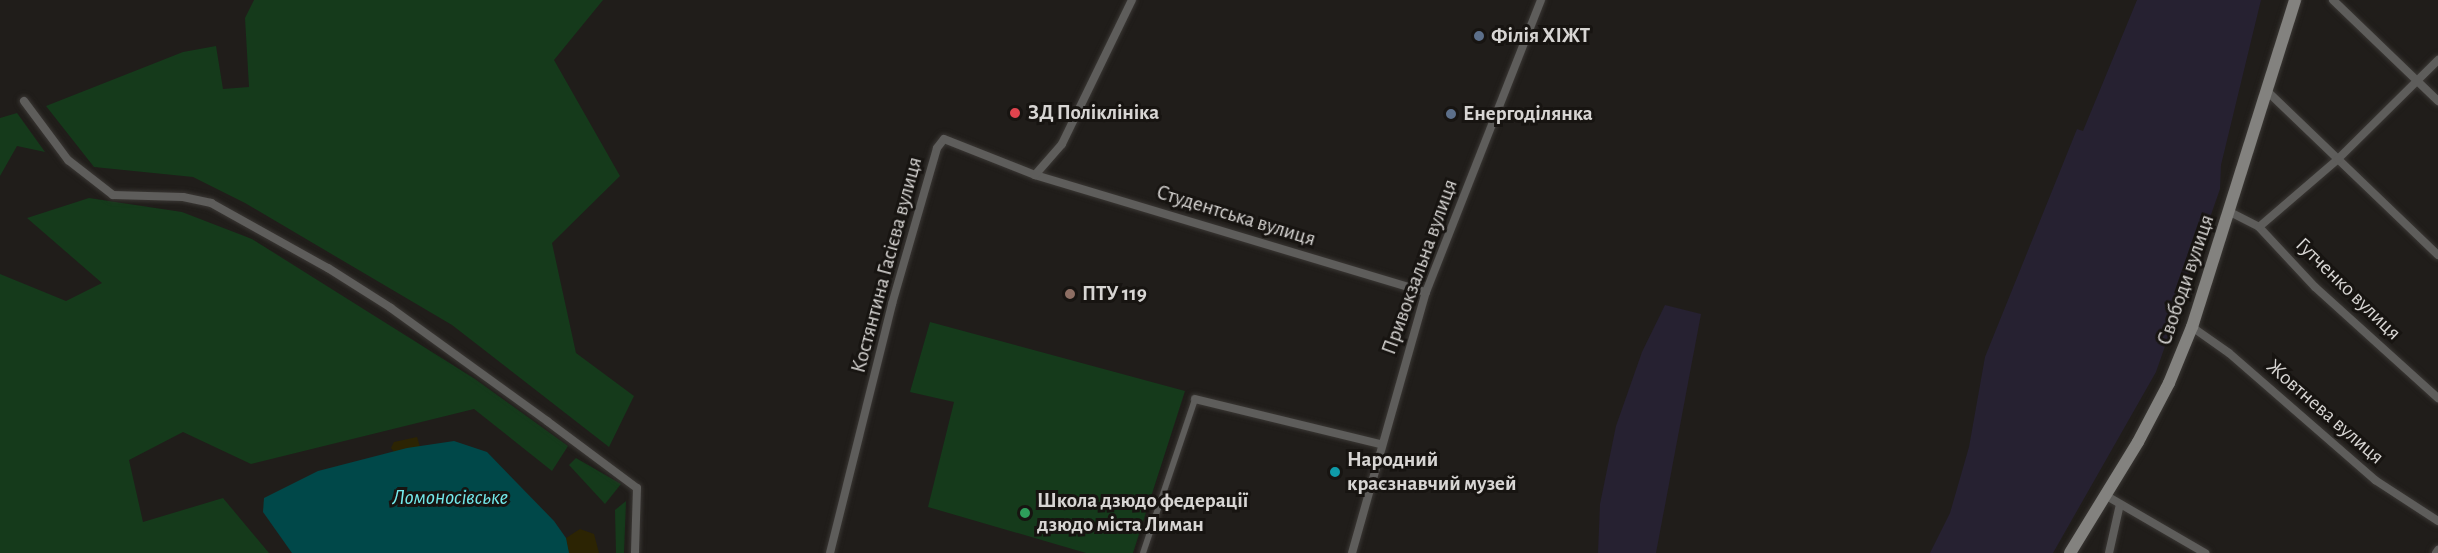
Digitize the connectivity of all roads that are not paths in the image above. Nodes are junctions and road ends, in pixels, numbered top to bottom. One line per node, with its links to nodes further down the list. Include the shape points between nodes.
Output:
1 (1132, 0): 11 (street, via 1062,144)
2 (1541, 0): 15 (street, Привокзальна вулиця)
3 (2295, 0): 7 (main road, Свободи вулиця)
4 (2334, 0): 6 (street)
5 (2438, 60): 6 (street)
6 (2417, 81): 9 (street); 10 (street)
7 (2267, 91): 10 (street); 12 (main road, Свободи вулиця)
8 (24, 101): 23 (street, via 68,160 112,195 183,197 210,203 391,308 548,421 637,488)
9 (2438, 101)
10 (2338, 159): 13 (street); 14 (street)
11 (1035, 175): 15 (street, Студентська вулиця); 24 (street, Костянтина Гасієва вулиця, via 944,139 937,148 892,304)
12 (2230, 212): 13 (street, Гутченко вулиця); 16 (main road, Свободи вулиця)
13 (2259, 227): 17 (street, Гутченко вулиця, via 2315,287)
14 (2438, 255)
15 (1426, 292): 19 (street, Привокзальна вулиця)
16 (2192, 327): 20 (main road, Свободи вулиця, via 2169,383); 22 (street, Жовтнева вулиця, via 2229,353 2375,480)
17 (2438, 398)
18 (1195, 399): 19 (street); 25 (street)
19 (1380, 444): 26 (street, Привокзальна вулиця)
20 (2105, 495): 21 (street); 27 (main road, Свободи вулиця)
21 (2120, 504): 28 (street); 29 (street)
22 (2438, 521)
23 (635, 553)
24 (830, 553)
25 (1143, 553)
26 (1352, 553)
27 (2070, 553)
28 (2109, 553)
29 (2205, 553)

